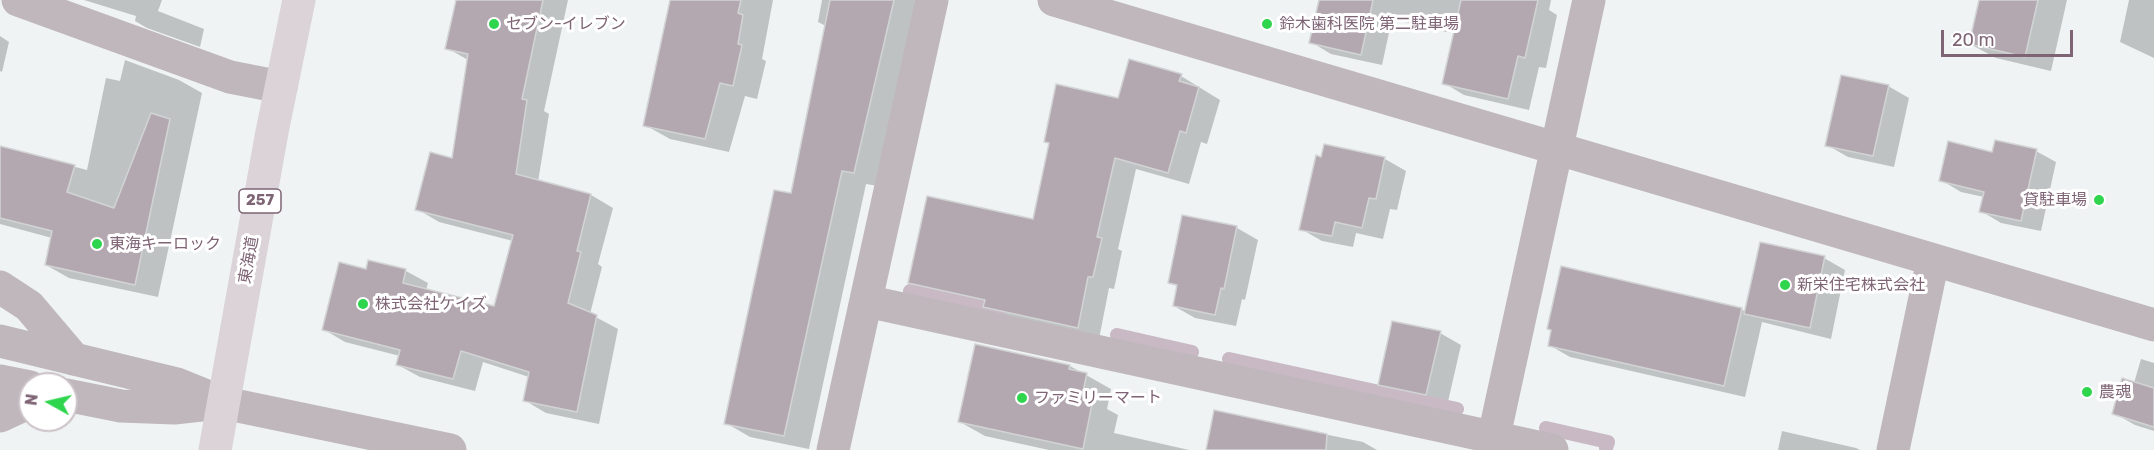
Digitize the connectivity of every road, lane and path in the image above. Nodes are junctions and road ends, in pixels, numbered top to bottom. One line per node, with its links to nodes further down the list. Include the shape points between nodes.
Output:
1 (18, 0): 6 (street, via 230,77)
2 (299, 0): 6 (highway, 東海道 / 257)
3 (932, 0): 10 (street)
4 (1054, 0): 7 (street)
5 (1589, 0): 7 (street)
6 (280, 87): 17 (highway, 東海道 / 257)
7 (1556, 148): 8 (street); 20 (street)
8 (1933, 260): 11 (street); 25 (street)
9 (0, 287): 13 (street, via 29,306)
10 (866, 301): 20 (street); 23 (street)
11 (2154, 325)
12 (0, 341): 13 (street)
13 (74, 359): 17 (street, via 177,384)
14 (0, 381): 15 (street)
15 (18, 385)
16 (78, 397): 17 (street, via 121,406 174,408)
17 (224, 402): 21 (highway, 東海道 / 257); 22 (street)
18 (18, 408): 19 (street)
19 (0, 416)
20 (1493, 444): 24 (street)
21 (215, 450)
22 (450, 450)
23 (833, 450)
24 (1552, 450)
25 (1893, 450)

